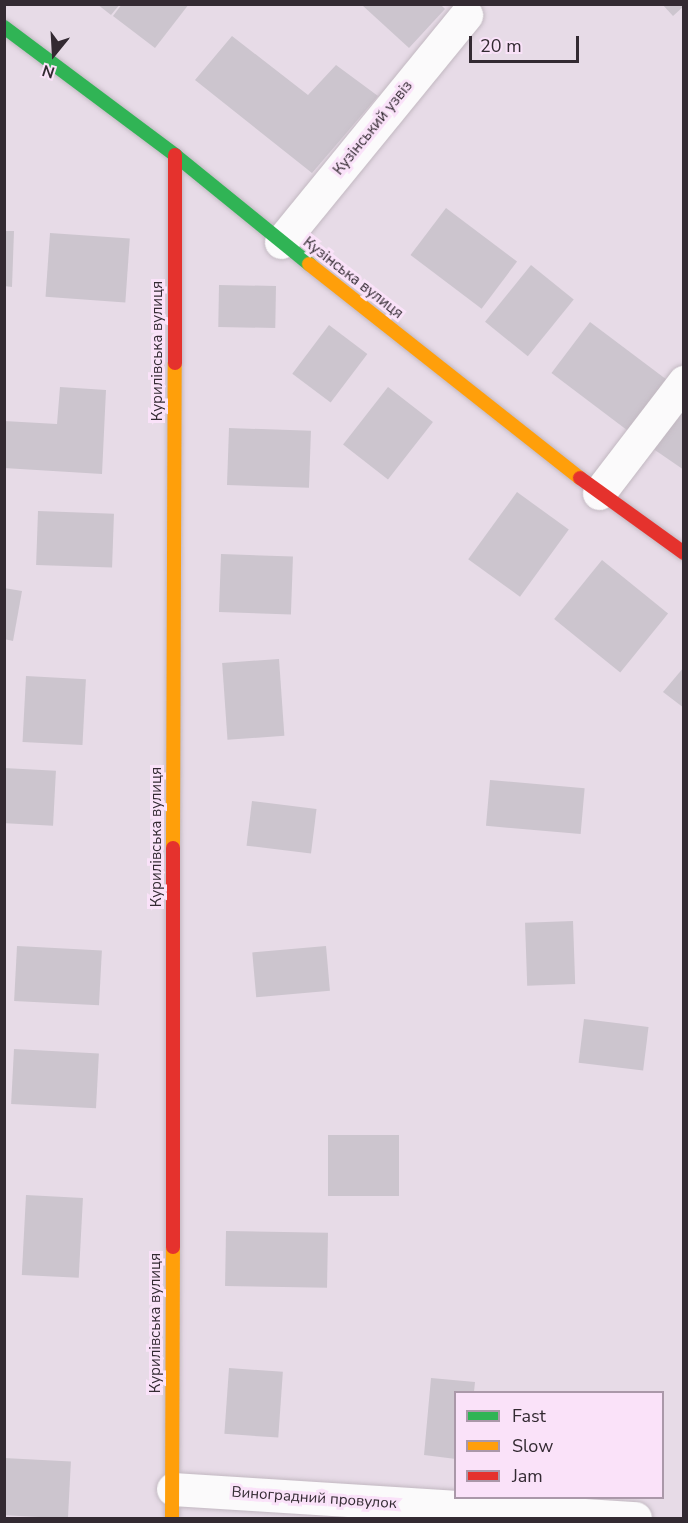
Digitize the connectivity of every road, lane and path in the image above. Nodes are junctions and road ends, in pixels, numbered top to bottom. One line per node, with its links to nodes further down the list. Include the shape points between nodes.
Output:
1 (466, 15): 4 (street, Кузінський узвіз)
2 (4, 27): 3 (main road, Кузінська вулиця)
3 (175, 155): 4 (main road, Кузінська вулиця); 8 (main road, Курилівська вулиця)
4 (281, 242): 6 (main road, Кузінська вулиця)
5 (684, 382): 6 (street)
6 (599, 493): 7 (main road, Кузінська вулиця)
7 (684, 553)
8 (172, 1504): 9 (street, Виноградний провулок)
9 (635, 1518)

